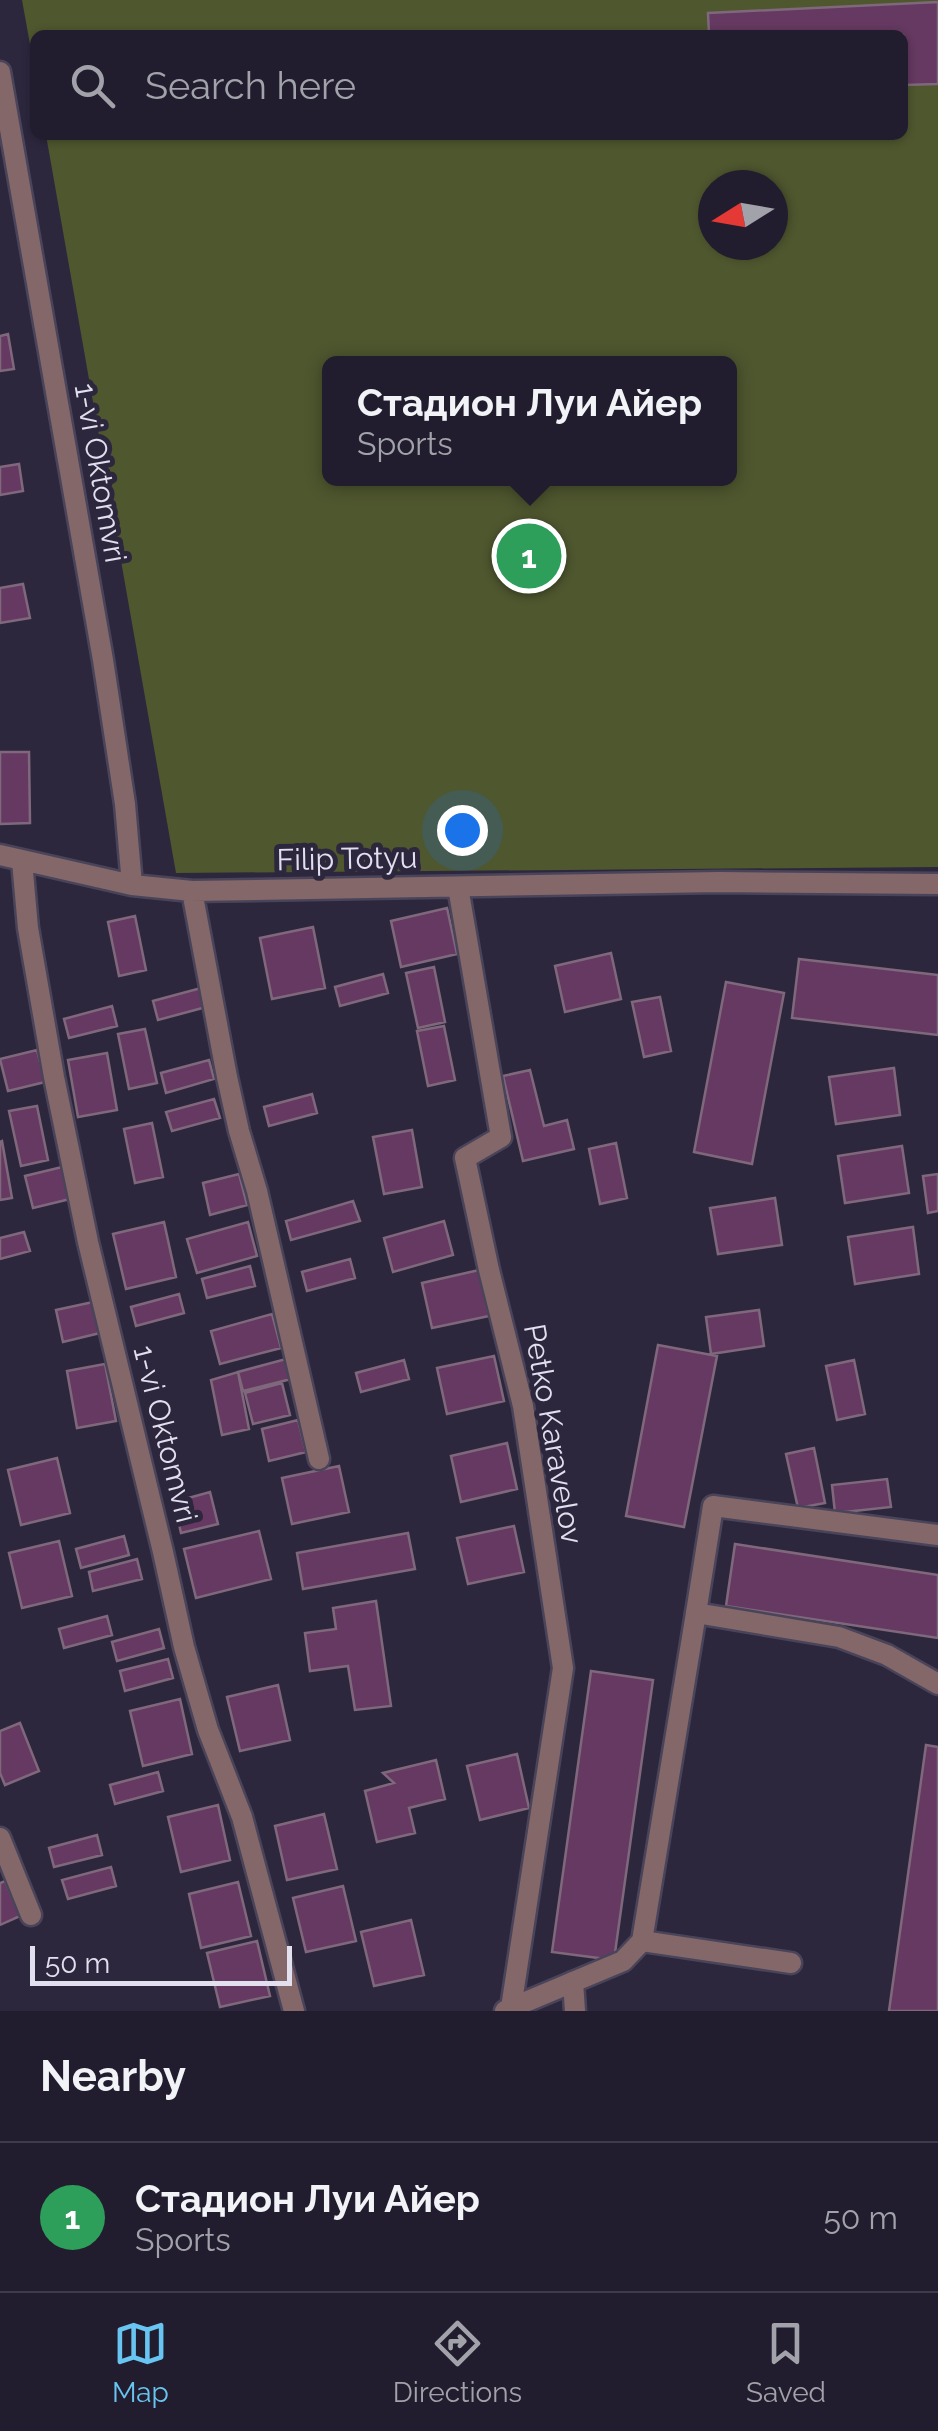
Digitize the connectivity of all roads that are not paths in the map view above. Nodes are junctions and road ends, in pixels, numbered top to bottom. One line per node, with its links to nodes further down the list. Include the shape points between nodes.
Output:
1 (0, 72): 5 (street, 1-vi Oktomvri, via 103,660)
2 (0, 855): 3 (street, Filip Totyu)
3 (22, 862): 5 (street, Filip Totyu); 18 (street, 1-vi Oktomvri, via 28,928 88,1242 184,1646 242,1818)
4 (938, 884): 6 (street, Filip Totyu)
5 (132, 885): 7 (street, Filip Totyu)
6 (458, 887): 7 (street, Filip Totyu); 17 (street, Petko Karavelov, via 501,1137 465,1158 523,1406 563,1668)
7 (192, 892): 8 (street, via 239,1131)
8 (320, 1459)
9 (938, 1535): 10 (street, via 714,1506)
10 (696, 1613): 11 (street, via 838,1638 887,1655); 14 (street)
11 (938, 1684)
12 (0, 1838): 13 (street)
13 (30, 1915)
14 (642, 1941): 15 (street); 16 (street, via 624,1961)
15 (792, 1963)
16 (573, 1982): 17 (street); 19 (street)
17 (508, 2010)
18 (294, 2011)
19 (575, 2011)

